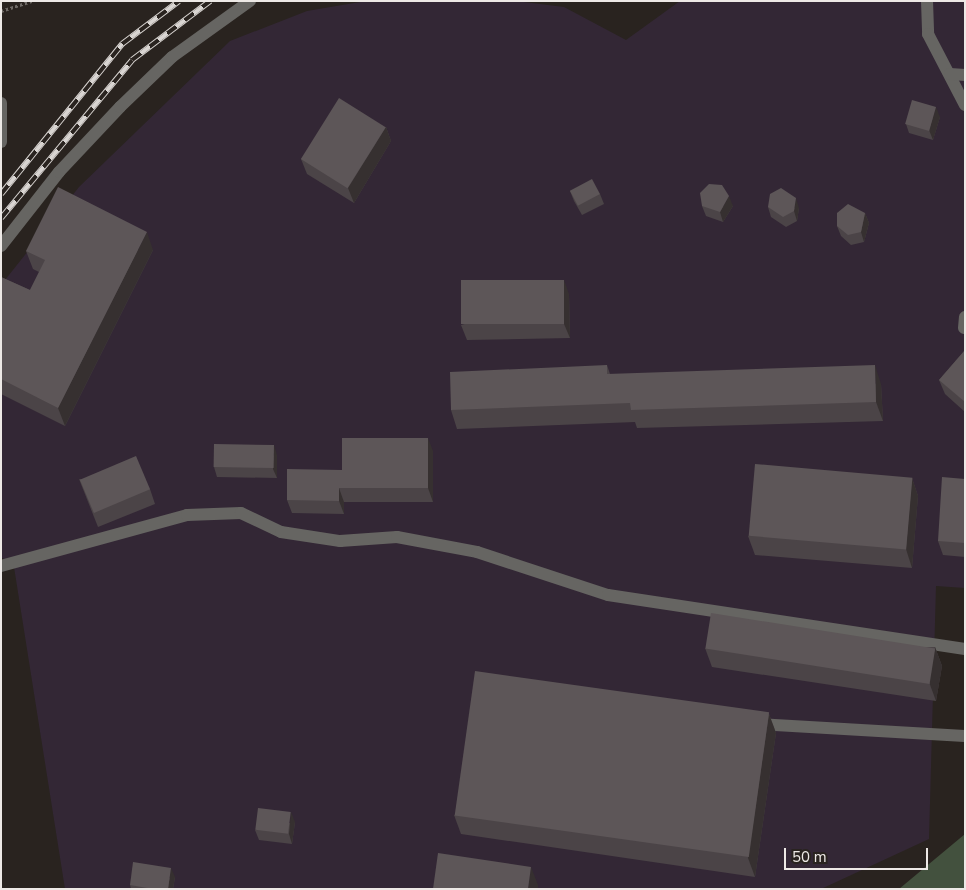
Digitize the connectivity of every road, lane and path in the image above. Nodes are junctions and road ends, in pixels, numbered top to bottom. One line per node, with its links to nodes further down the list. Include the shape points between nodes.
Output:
1 (32, 1): 4 (path)
2 (250, 1): 10 (lane, via 172,57 120,107 59,172)
3 (927, 1): 5 (lane, via 928,34)
4 (1, 10)
5 (950, 74): 6 (lane); 8 (lane)
6 (965, 75)
7 (1, 103): 9 (lane)
8 (965, 106)
9 (1, 142)
10 (1, 246)
11 (965, 318): 12 (lane)
12 (964, 328)
13 (1, 566): 14 (lane, via 187,515 241,513 281,532 340,541 398,536 477,552 608,595)
14 (965, 649)
15 (747, 723): 16 (lane)
16 (965, 736)

